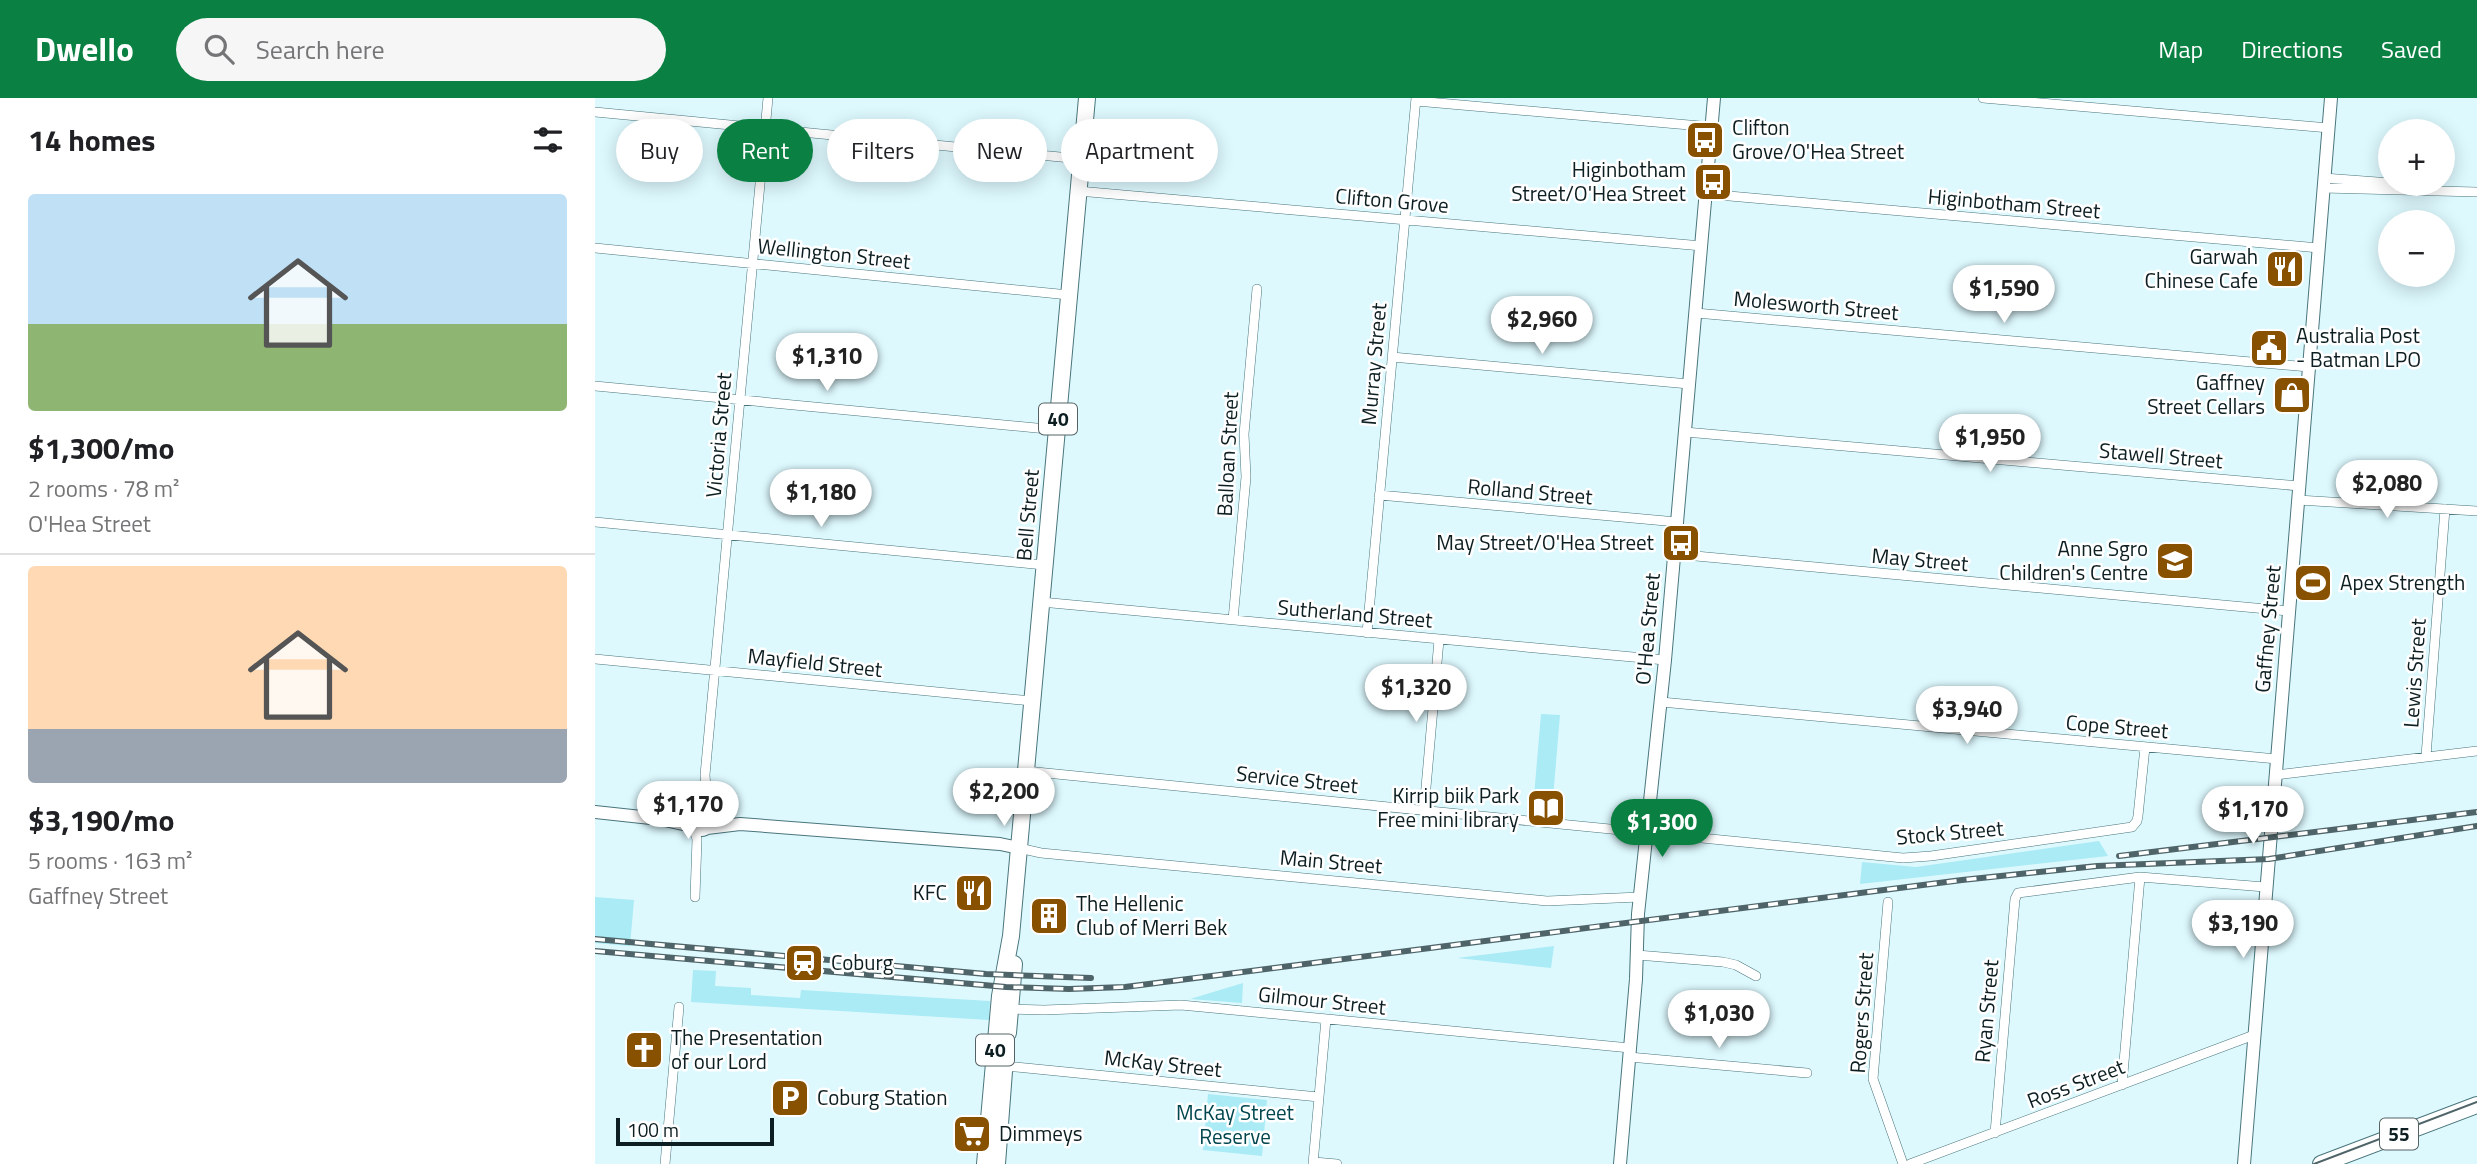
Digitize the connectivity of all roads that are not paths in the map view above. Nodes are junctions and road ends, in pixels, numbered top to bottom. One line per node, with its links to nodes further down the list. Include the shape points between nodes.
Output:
1 (768, 98): 8 (street, Victoria Street)
2 (1087, 98): 9 (highway, Bell Street / 40)
3 (1714, 98): 11 (street, O'Hea Street)
4 (1983, 98): 12 (street)
5 (2331, 98): 12 (street, Gaffney Street)
6 (1416, 99): 11 (street); 24 (street, Murray Street)
7 (595, 112): 10 (street)
8 (766, 119)
9 (1085, 119)
10 (717, 124)
11 (1712, 127): 23 (street, O'Hea Street)
12 (2329, 128): 17 (street, Gaffney Street)
13 (813, 134): 14 (street)
14 (1061, 157)
15 (760, 182): 28 (street, Victoria Street)
16 (1079, 182): 20 (highway, Bell Street / 40)
17 (2324, 183): 18 (street); 21 (street); 27 (street, Gaffney Street)
18 (2378, 183)
19 (2455, 190): 21 (street)
20 (1078, 191): 24 (street, Clifton Grove); 30 (highway, Bell Street / 40)
21 (2461, 191): 22 (street)
22 (2477, 192)
23 (1707, 194): 25 (street, O'Hea Street); 27 (street, Higinbotham Street)
24 (1405, 219): 25 (street, Clifton Grove); 32 (street, Murray Street)
25 (1702, 246): 31 (street, O'Hea Street)
26 (595, 248): 28 (street, Wellington Street)
27 (2319, 248): 33 (street, Gaffney Street)
28 (752, 264): 30 (street, Wellington Street); 36 (street, Victoria Street)
29 (1257, 289): 51 (street, Balloan Street)
30 (1069, 295): 37 (highway, Bell Street / 40)
31 (1696, 313): 33 (street, Molesworth Street); 34 (street, O'Hea Street)
32 (1392, 357): 34 (street); 40 (street, Murray Street)
33 (2309, 367): 39 (street, Gaffney Street)
34 (1689, 384): 38 (street, O'Hea Street)
35 (595, 386): 36 (street)
36 (740, 400): 37 (street); 46 (street, Victoria Street)
37 (1057, 430): 48 (highway, Bell Street / 40)
38 (1685, 432): 39 (street, Stawell Street); 45 (street, O'Hea Street)
39 (2299, 486): 41 (street, Gaffney Street)
40 (1380, 495): 45 (street, Rolland Street); 52 (street, Murray Street)
41 (2298, 500): 42 (street); 50 (street, Gaffney Street)
42 (2445, 509): 43 (street); 61 (street, Lewis Street)
43 (2477, 511)
44 (595, 522): 46 (street)
45 (1677, 522): 47 (street, O'Hea Street)
46 (727, 535): 48 (street); 56 (street, Victoria Street)
47 (1674, 554): 50 (street, May Street); 55 (street, O'Hea Street)
48 (1044, 565): 49 (highway, Bell Street / 40)
49 (1041, 602): 51 (street, Sutherland Street); 57 (highway, Bell Street / 40)
50 (2289, 611): 62 (street, Gaffney Street)
51 (1233, 620): 52 (street, Sutherland Street)
52 (1367, 634): 53 (street, Sutherland Street)
53 (1439, 640): 55 (street, Sutherland Street); 66 (street)
54 (595, 659): 56 (street, Mayfield Street)
55 (1665, 660): 58 (street, O'Hea Street)
56 (715, 670): 57 (street, Mayfield Street); 64 (street, Victoria Street)
57 (1032, 701): 63 (highway, Bell Street / 40)
58 (1661, 702): 59 (street, Cope Street); 72 (street, O'Hea Street)
59 (2144, 747): 62 (street, Cope Street); 72 (street, Stock Street, via 2137,821 2127,828 1917,858)
60 (2477, 751): 61 (street)
61 (2426, 756): 65 (street)
62 (2277, 759): 65 (street, Gaffney Street)
63 (1026, 771): 66 (street, Service Street); 73 (highway, Bell Street / 40)
64 (705, 775): 68 (street, Victoria Street); 69 (street, Victoria Street)
65 (2276, 775): 76 (street, Gaffney Street)
66 (1424, 810): 72 (street, Service Street)
67 (595, 813): 69 (street)
68 (708, 813): 69 (street, via 702,809); 70 (street); 71 (street, via 711,823)
69 (693, 820): 71 (street, via 699,830); 74 (street, Victoria Street)
70 (740, 824): 71 (street); 73 (street)
71 (707, 828): 74 (street, Victoria Street)
72 (1648, 832): 78 (street, O'Hea Street)
73 (1019, 848): 78 (street, Main Street, via 1547,901); 80 (highway, Bell Street / 40)
74 (698, 862): 77 (street, Victoria Street)
75 (2140, 877): 76 (street); 90 (street); 93 (street, Ryan Street, via 2018,893)
76 (2265, 887): 86 (street, Gaffney Street)
77 (695, 897)
78 (1640, 897): 81 (street, O'Hea Street)
79 (1888, 902): 100 (street, Rogers Street, via 1873,1079)
80 (1011, 936): 84 (highway, Bell Street / 40); 96 (highway, Bell Street / 40, via 1000,996)
81 (1637, 955): 82 (street, via 1723,962); 87 (street, O'Hea Street)
82 (1756, 976)
83 (679, 1007): 95 (street)
84 (1010, 1009): 85 (street, Gilmour Street, via 1181,1005); 88 (highway, Bell Street / 40)
85 (1326, 1019): 87 (street, Gilmour Street); 91 (street)
86 (2254, 1035): 90 (street, Ross Street); 102 (street, Gaffney Street)
87 (1630, 1052): 89 (street, Gilmour Street); 99 (street, O'Hea Street)
88 (1005, 1066): 91 (street, McKay Street); 97 (highway, Bell Street / 40)
89 (1807, 1073)
90 (2122, 1085): 93 (street, Ross Street)
91 (1319, 1097): 94 (street)
92 (2477, 1105): 103 (highway, 55)
93 (1996, 1133): 101 (street, Ross Street)
94 (1314, 1163): 98 (street)
95 (665, 1164)
96 (985, 1164)
97 (996, 1164)
98 (1337, 1164)
99 (1620, 1164)
100 (1903, 1164)
101 (1910, 1164)
102 (2244, 1164)
103 (2321, 1164)

